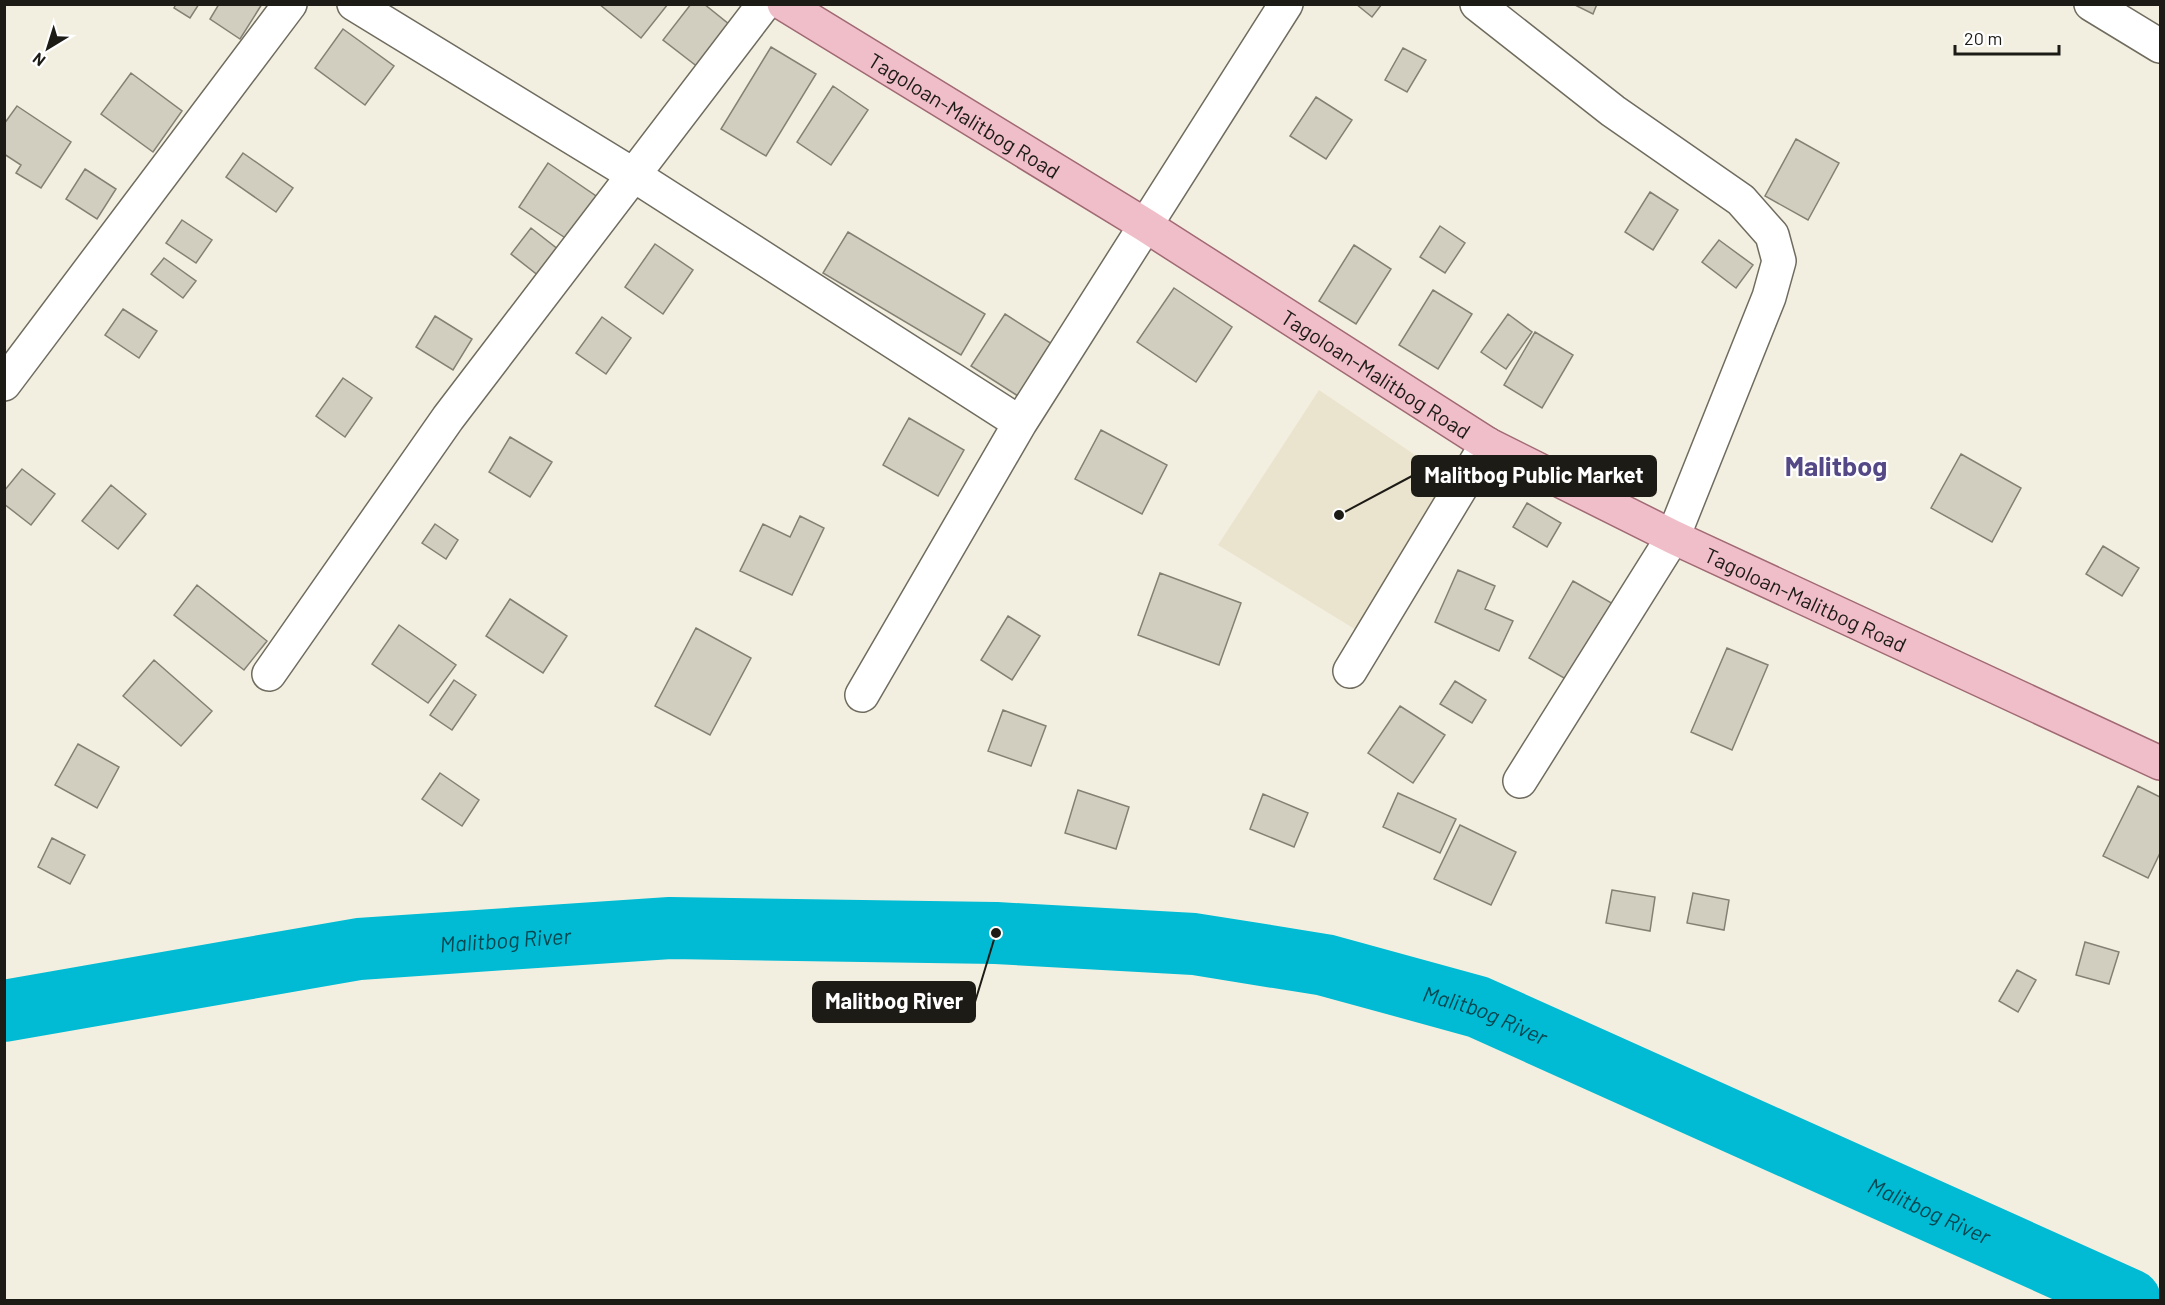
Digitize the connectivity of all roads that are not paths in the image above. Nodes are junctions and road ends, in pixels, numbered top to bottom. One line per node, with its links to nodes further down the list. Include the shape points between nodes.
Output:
1 (290, 4): 11 (street)
2 (354, 4): 9 (street)
3 (764, 4): 9 (street)
4 (784, 4): 10 (main road, Tagoloan-Malitbog Road)
5 (1286, 4): 10 (street)
6 (1477, 4): 14 (street, via 1613,111 1741,200 1772,236 1779,261 1769,297)
7 (2091, 4): 8 (street)
8 (2160, 46)
9 (632, 174): 12 (street); 16 (street, via 448,418)
10 (1145, 225): 12 (street); 13 (main road, Tagoloan-Malitbog Road)
11 (4, 384)
12 (1020, 423): 17 (street)
13 (1487, 444): 14 (main road, Tagoloan-Malitbog Road); 15 (street)
14 (1673, 537): 18 (main road, Tagoloan-Malitbog Road); 19 (street)
15 (1350, 671)
16 (269, 674)
17 (862, 695)
18 (2159, 758)
19 (1520, 781)

